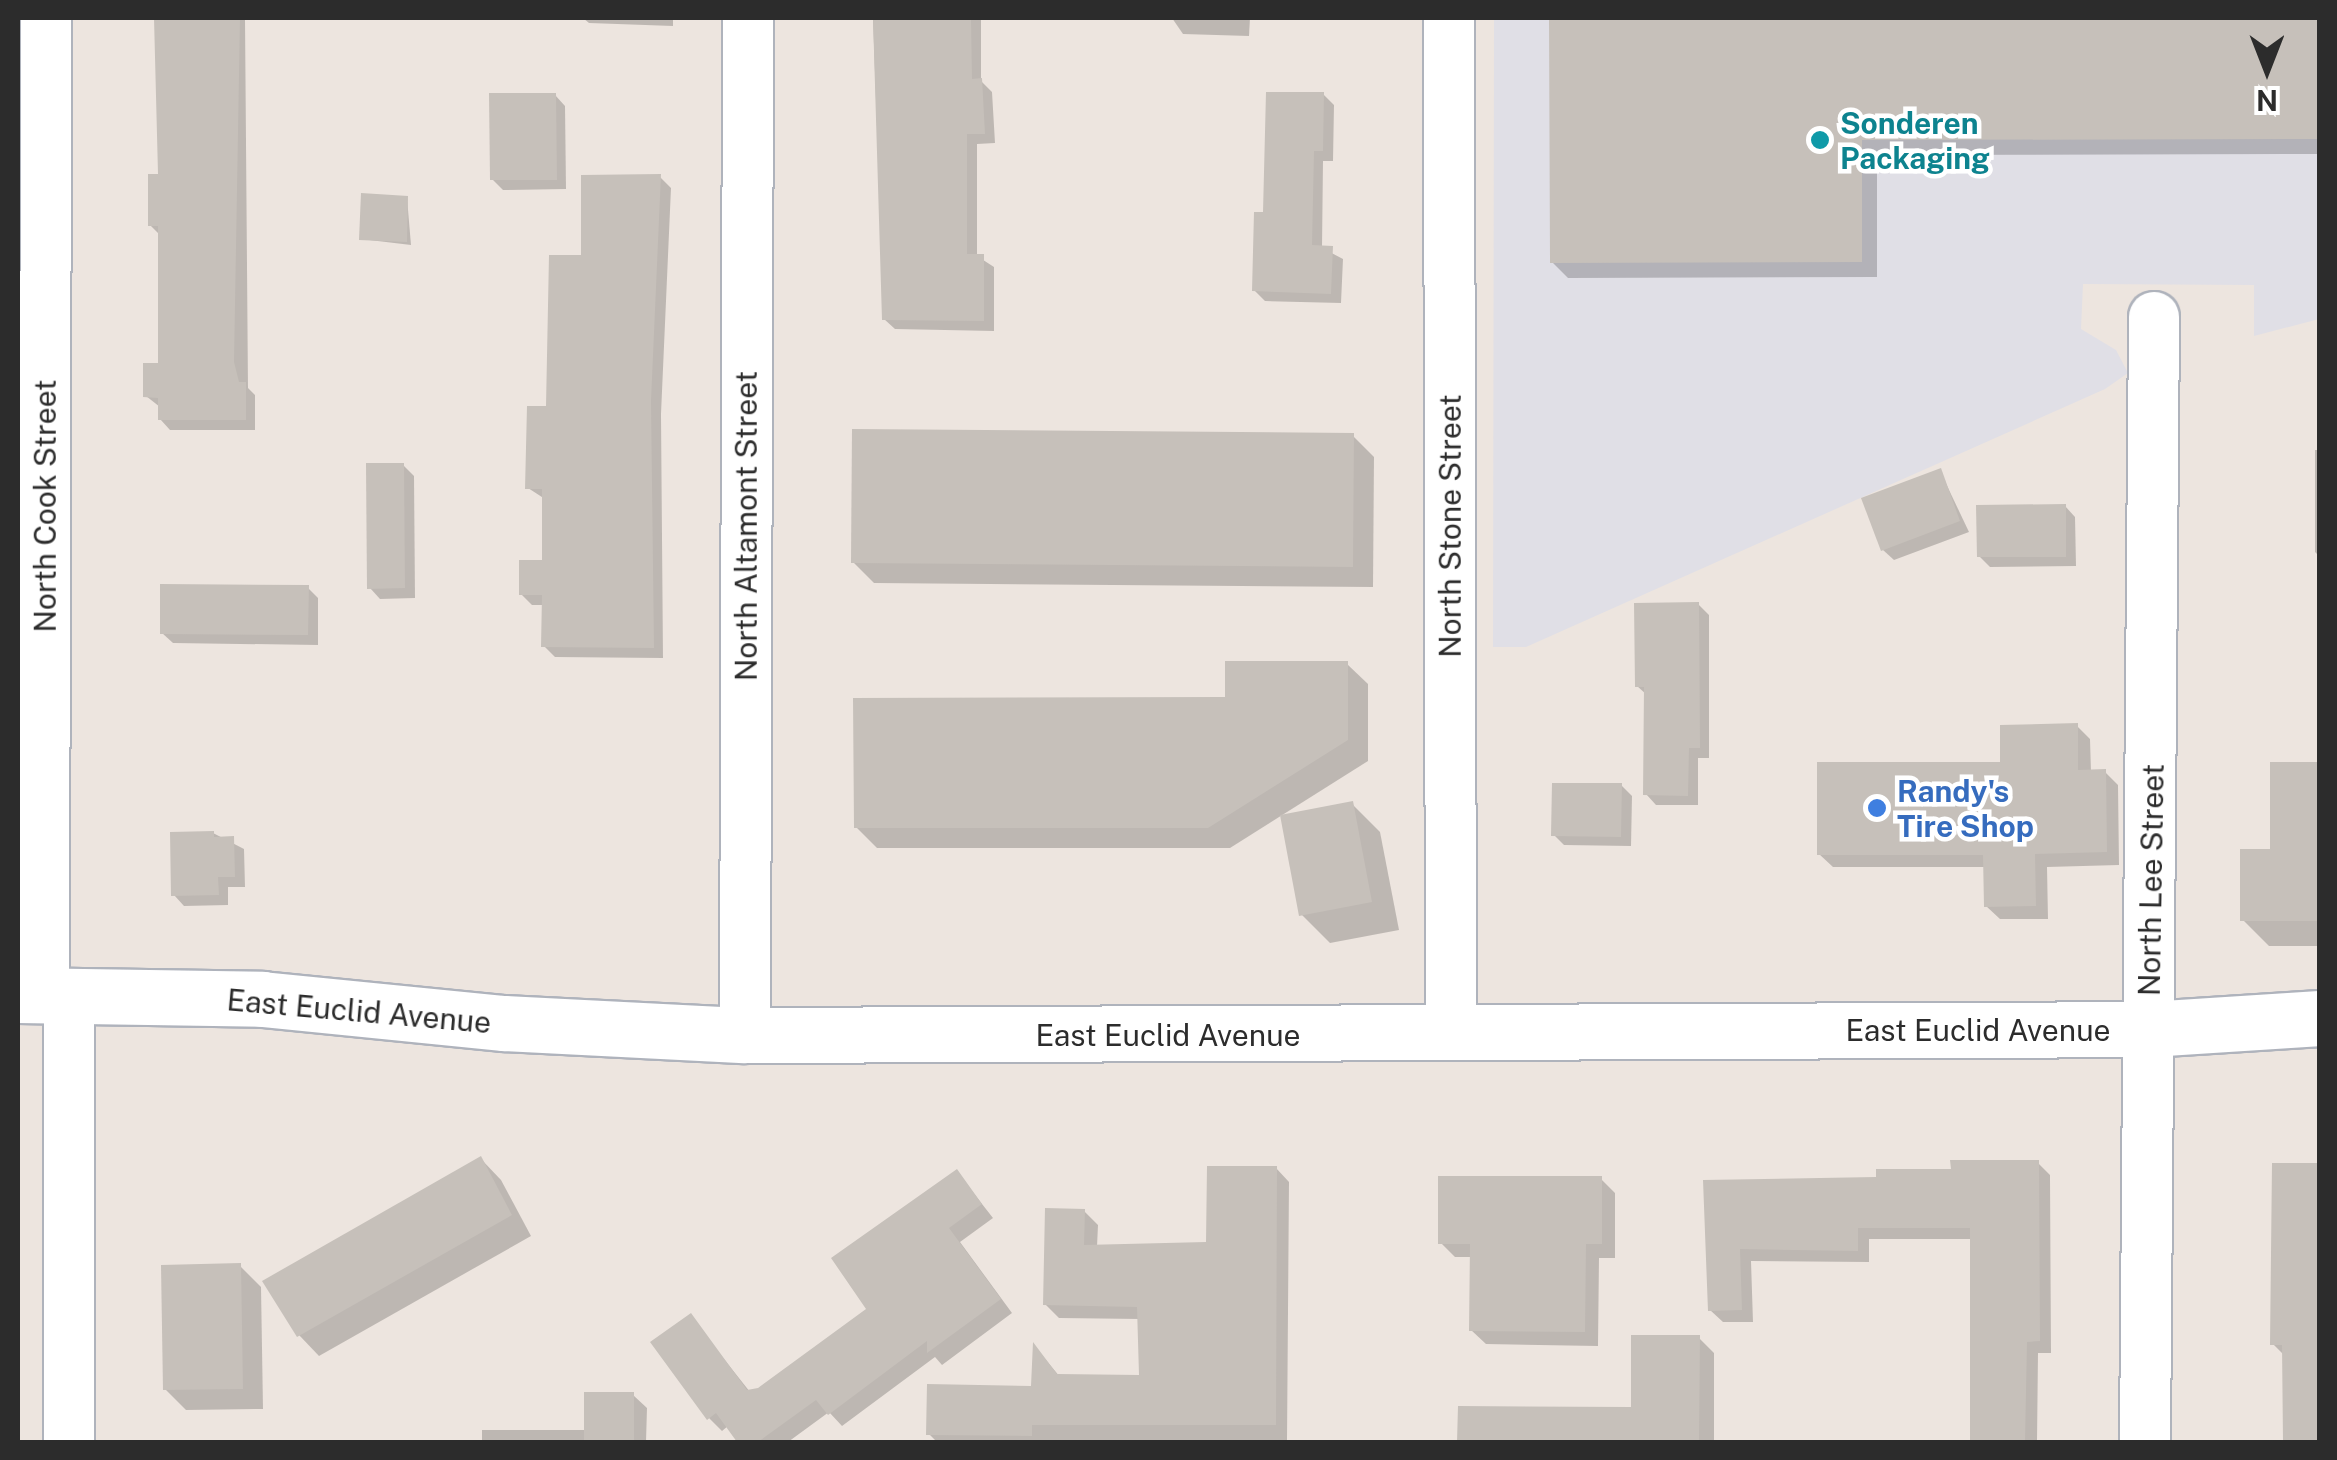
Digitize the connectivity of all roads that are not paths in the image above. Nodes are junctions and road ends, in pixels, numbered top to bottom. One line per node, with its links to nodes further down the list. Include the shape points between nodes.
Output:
1 (46, 18): 5 (street, North Cook Street)
2 (748, 18): 8 (street, North Altamont Street)
3 (1449, 18): 9 (street, North Stone Street)
4 (2154, 317): 7 (street, North Lee Street)
5 (44, 995): 8 (main road, East Euclid Avenue, via 262,999 504,1024); 10 (street, North Cook Street)
6 (2320, 1018): 7 (main road, East Euclid Avenue)
7 (2149, 1029): 9 (main road, East Euclid Avenue); 11 (street, North Lee Street)
8 (745, 1035): 9 (main road, East Euclid Avenue)
9 (1451, 1035)
10 (70, 1442)
11 (2145, 1442)

